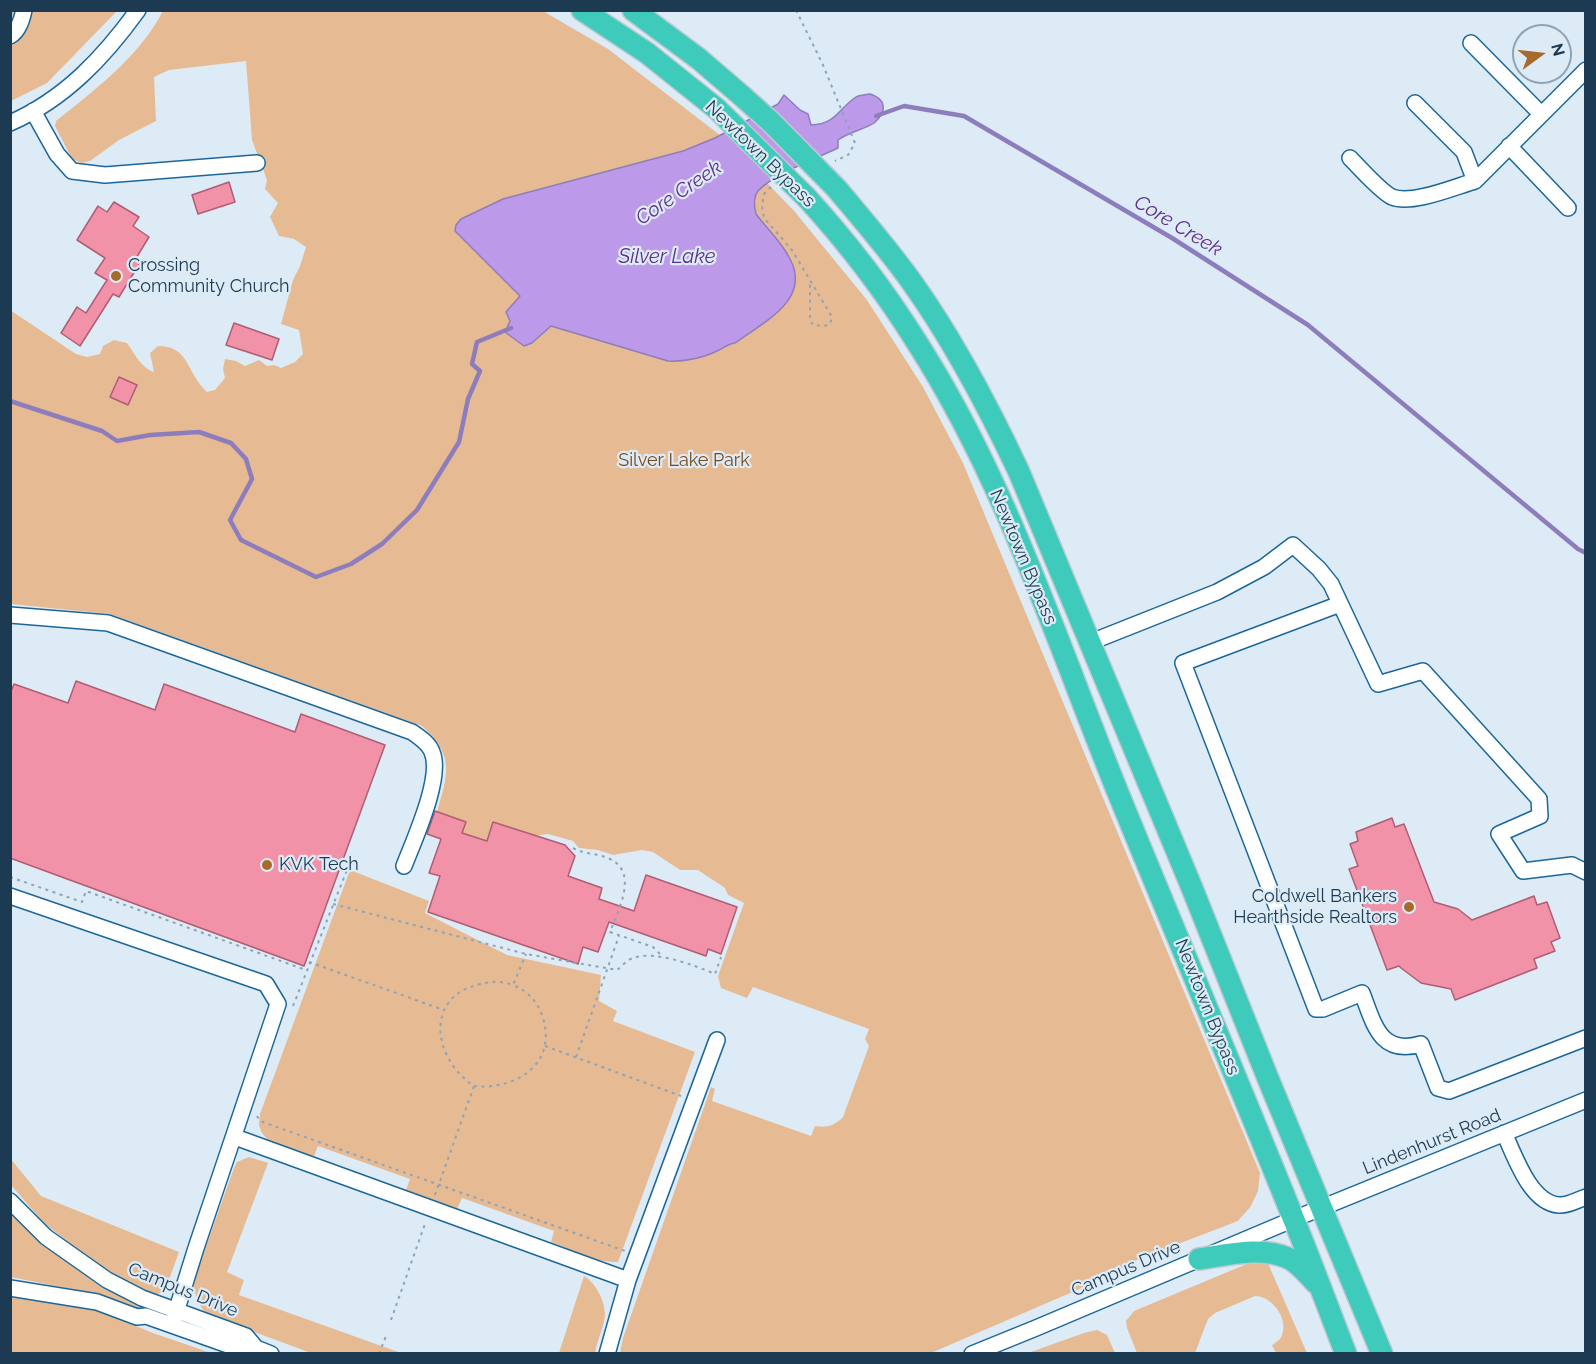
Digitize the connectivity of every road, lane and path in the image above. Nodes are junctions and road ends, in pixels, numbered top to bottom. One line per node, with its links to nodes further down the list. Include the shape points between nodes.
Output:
1 (24, 10): 6 (street)
2 (138, 10): 10 (street, via 89,70)
3 (582, 10): 57 (highway, Newtown Bypass, bridge, via 647,53 717,109 807,198 917,342 969,434 1034,578)
4 (633, 10): 23 (highway, Newtown Bypass, bridge, via 699,59 771,122 837,189 912,282 977,386 1020,472)
5 (796, 10): 15 (path, via 855,143 848,155)
6 (10, 36)
7 (1472, 43): 11 (street)
8 (1586, 70): 11 (street)
9 (1415, 103): 17 (street, via 1464,152)
10 (33, 111): 12 (street); 16 (street, via 57,154 72,171 105,175)
11 (1541, 114): 13 (street)
12 (10, 123)
13 (1509, 146): 17 (street); 19 (street)
14 (1350, 158): 17 (street, via 1389,196 1402,200)
15 (834, 161)
16 (257, 163)
17 (1475, 181)
18 (772, 186): 20 (path, via 764,194 764,218 792,250)
19 (1569, 208)
20 (810, 284): 20 (path, via 831,317 830,324 813,325 810,320)
21 (1340, 604): 23 (street, via 1331,584 1293,545 1264,567 1217,592); 27 (street, via 1378,684 1423,671 1539,799 1540,816 1499,834 1523,871 1572,865); 41 (street, via 1183,663 1316,1009 1362,993 1378,1033 1392,1045 1408,1048 1421,1044 1438,1088 1449,1090)
22 (10, 615): 25 (street, via 108,622 412,732 433,752 434,782)
23 (1091, 642): 55 (highway, Newtown Bypass)
24 (573, 848): 31 (path, via 610,859 622,871 625,887 610,933)
25 (404, 866)
26 (348, 870): 30 (path)
27 (1586, 872)
28 (10, 877): 37 (path, via 81,902 86,891)
29 (10, 896): 50 (street, via 266,984 278,1004)
30 (333, 904): 32 (path); 35 (path)
31 (620, 936): 33 (path, via 653,947); 36 (path)
32 (526, 954): 36 (path); 38 (path)
33 (663, 957): 34 (path, via 715,974); 36 (path, via 633,958 618,970)
34 (721, 957)
35 (309, 962): 37 (path); 39 (path)
36 (608, 968): 44 (path)
37 (306, 970): 40 (path)
38 (513, 985): 39 (path, via 494,981 473,986 456,995); 43 (path, via 528,993 541,1011)
39 (444, 1010): 45 (path, via 440,1025 442,1047 458,1074)
40 (291, 1012)
41 (1586, 1038)
42 (717, 1040): 60 (street)
43 (545, 1047): 44 (path); 45 (path, via 536,1064 520,1078 492,1087)
44 (576, 1057): 46 (path)
45 (474, 1086): 51 (path)
46 (682, 1096)
47 (1586, 1100): 49 (street, Lindenhurst Road)
48 (256, 1109): 51 (path, via 260,1121)
49 (1504, 1133): 52 (street, via 1540,1198 1559,1205); 55 (street, Lindenhurst Road)
50 (235, 1137): 60 (street); 63 (street)
51 (439, 1185): 53 (path); 58 (path)
52 (1586, 1197)
53 (434, 1200)
54 (10, 1201): 63 (street, Campus Drive, via 46,1236 106,1280)
55 (1322, 1209): 57 (street, Lindenhurst Road); 71 (highway, Newtown Bypass)
56 (427, 1219): 64 (path)
57 (1294, 1219): 59 (street, Campus Drive); 62 (highway, Newtown Bypass)
58 (626, 1252)
59 (1199, 1259): 62 (highway, via 1250,1252 1274,1254 1289,1259); 69 (street, Campus Drive)
60 (628, 1280): 68 (street)
61 (10, 1288): 63 (street, Campus Drive, via 97,1302 137,1317)
62 (1320, 1288): 70 (highway, Newtown Bypass)
63 (174, 1318): 66 (street, Campus Drive, via 246,1336 256,1348)
64 (391, 1320)
65 (386, 1336): 67 (path)
66 (272, 1353)
67 (379, 1353)
68 (607, 1353)
69 (972, 1353)
70 (1346, 1353)
71 (1382, 1353)

